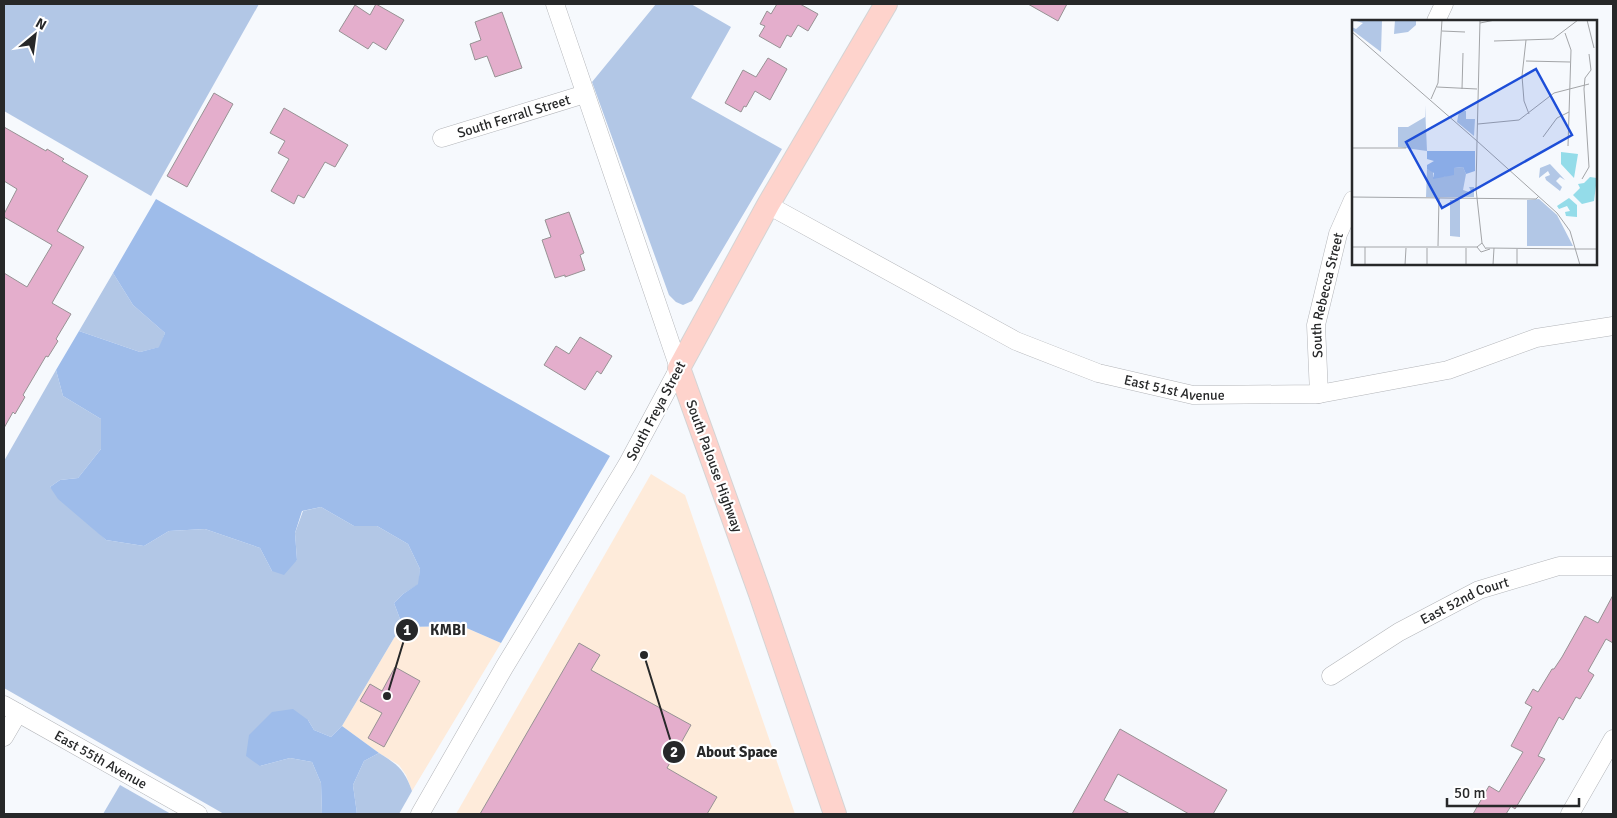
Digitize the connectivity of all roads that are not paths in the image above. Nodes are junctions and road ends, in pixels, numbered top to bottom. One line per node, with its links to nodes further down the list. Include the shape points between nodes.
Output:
1 (555, 4): 5 (street, South Palouse Highway)
2 (886, 4): 8 (main road, South Freya Street)
3 (1444, 4): 4 (street)
4 (1436, 20)
5 (585, 94): 6 (street, South Ferrall Street); 10 (street, South Palouse Highway)
6 (442, 138)
7 (1352, 202): 11 (street, South Rebecca Street, via 1338,234 1316,325)
8 (768, 205): 10 (main road, South Freya Street); 11 (street, East 51st Avenue, via 1016,341 1098,373 1193,394)
9 (1613, 326): 11 (street, East 51st Avenue, via 1536,338 1448,370)
10 (679, 368): 18 (street, South Freya Street, via 627,465); 19 (main road, South Palouse Highway)
11 (1319, 394)
12 (1613, 566): 13 (street, East 52nd Court, via 1559,566 1479,590 1399,632)
13 (1331, 676)
14 (11, 709): 15 (street); 17 (street, East 55th Avenue)
15 (4, 737)
16 (1613, 739): 20 (street)
17 (198, 814)
18 (420, 814)
19 (835, 814)
20 (1570, 814)

